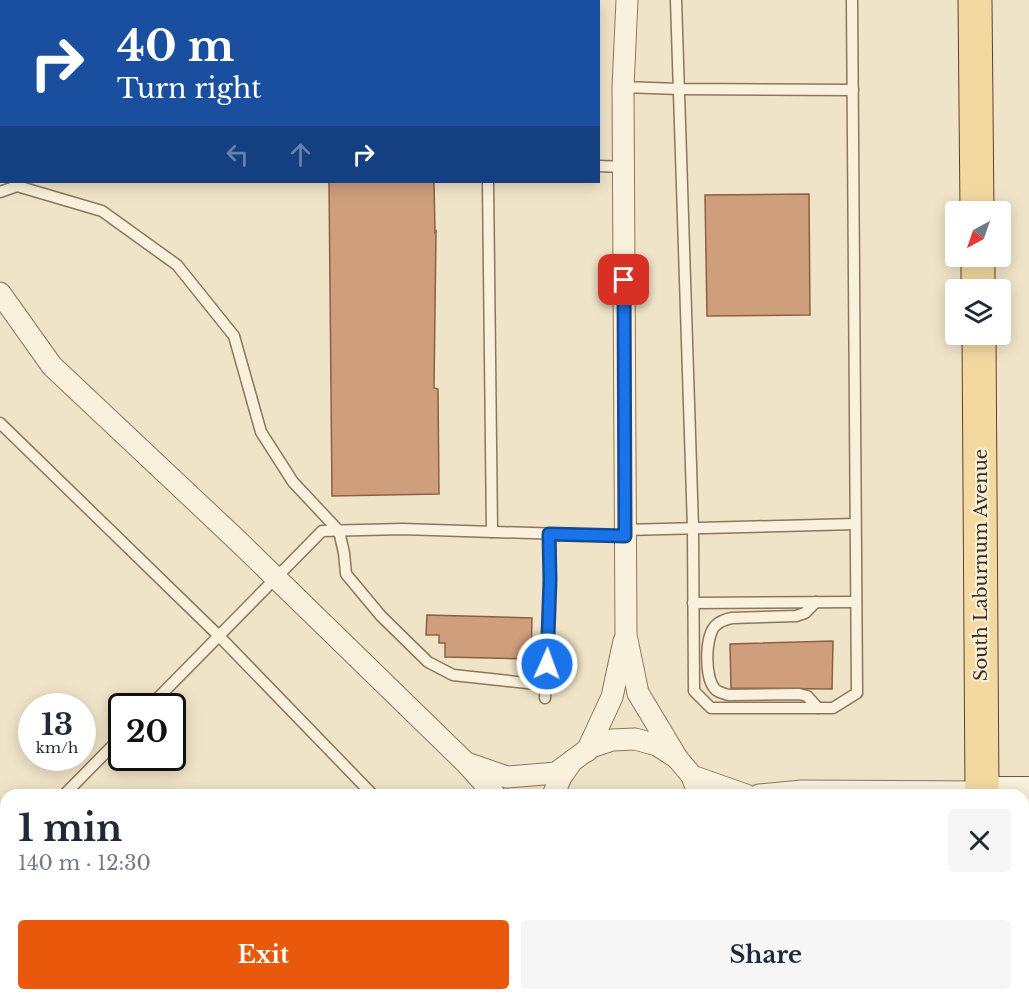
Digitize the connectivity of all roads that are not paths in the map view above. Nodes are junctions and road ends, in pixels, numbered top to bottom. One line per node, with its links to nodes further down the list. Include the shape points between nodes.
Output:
1 (614, 0): 6 (street)
2 (627, 0): 6 (street)
3 (676, 0): 7 (lane)
4 (852, 0): 8 (lane)
5 (975, 0): 14 (main road)
6 (623, 81): 7 (lane); 10 (street)
7 (679, 89): 8 (lane); 19 (lane)
8 (853, 90): 18 (lane)
9 (600, 166): 10 (lane)
10 (624, 166): 22 (street)
11 (489, 183): 21 (lane)
12 (16, 184): 13 (lane); 20 (lane, via 102,211 177,265 234,336 261,432 293,482)
13 (0, 192)
14 (977, 201)
15 (0, 293): 24 (street, via 52,366)
16 (979, 345): 44 (main road, South Laburnum Avenue)
17 (0, 423): 29 (lane)
18 (855, 524): 19 (lane); 26 (lane)
19 (693, 528): 22 (lane); 27 (lane)
20 (339, 531): 21 (lane); 24 (lane, via 322,531); 30 (lane, via 346,574 381,616 428,662 453,675)
21 (492, 532): 23 (lane)
22 (625, 533): 23 (lane); 28 (street)
23 (549, 534): 30 (lane)
24 (276, 578): 29 (lane); 37 (street)
25 (816, 602): 26 (lane); 27 (lane); 33 (lane, via 796,616 724,620 710,634 707,657 711,682 721,692 799,694 807,696)
26 (856, 602): 33 (lane, via 857,693 832,708)
27 (693, 603): 33 (lane, via 694,692 711,708)
28 (626, 635): 35 (street, via 612,698); 36 (street, via 638,693)
29 (219, 636): 31 (lane); 40 (lane)
30 (546, 685): 32 (lane)
31 (163, 693)
32 (545, 698)
33 (818, 708)
34 (108, 750): 39 (lane)
35 (580, 756): 36 (street, via 591,747 612,740 635,739); 37 (street, via 556,772 507,777); 42 (street)
36 (677, 758): 38 (street)
37 (466, 763): 41 (street)
38 (695, 786): 43 (street)
39 (70, 789)
40 (367, 789)
41 (490, 789)
42 (556, 789)
43 (712, 789)
44 (982, 789)

